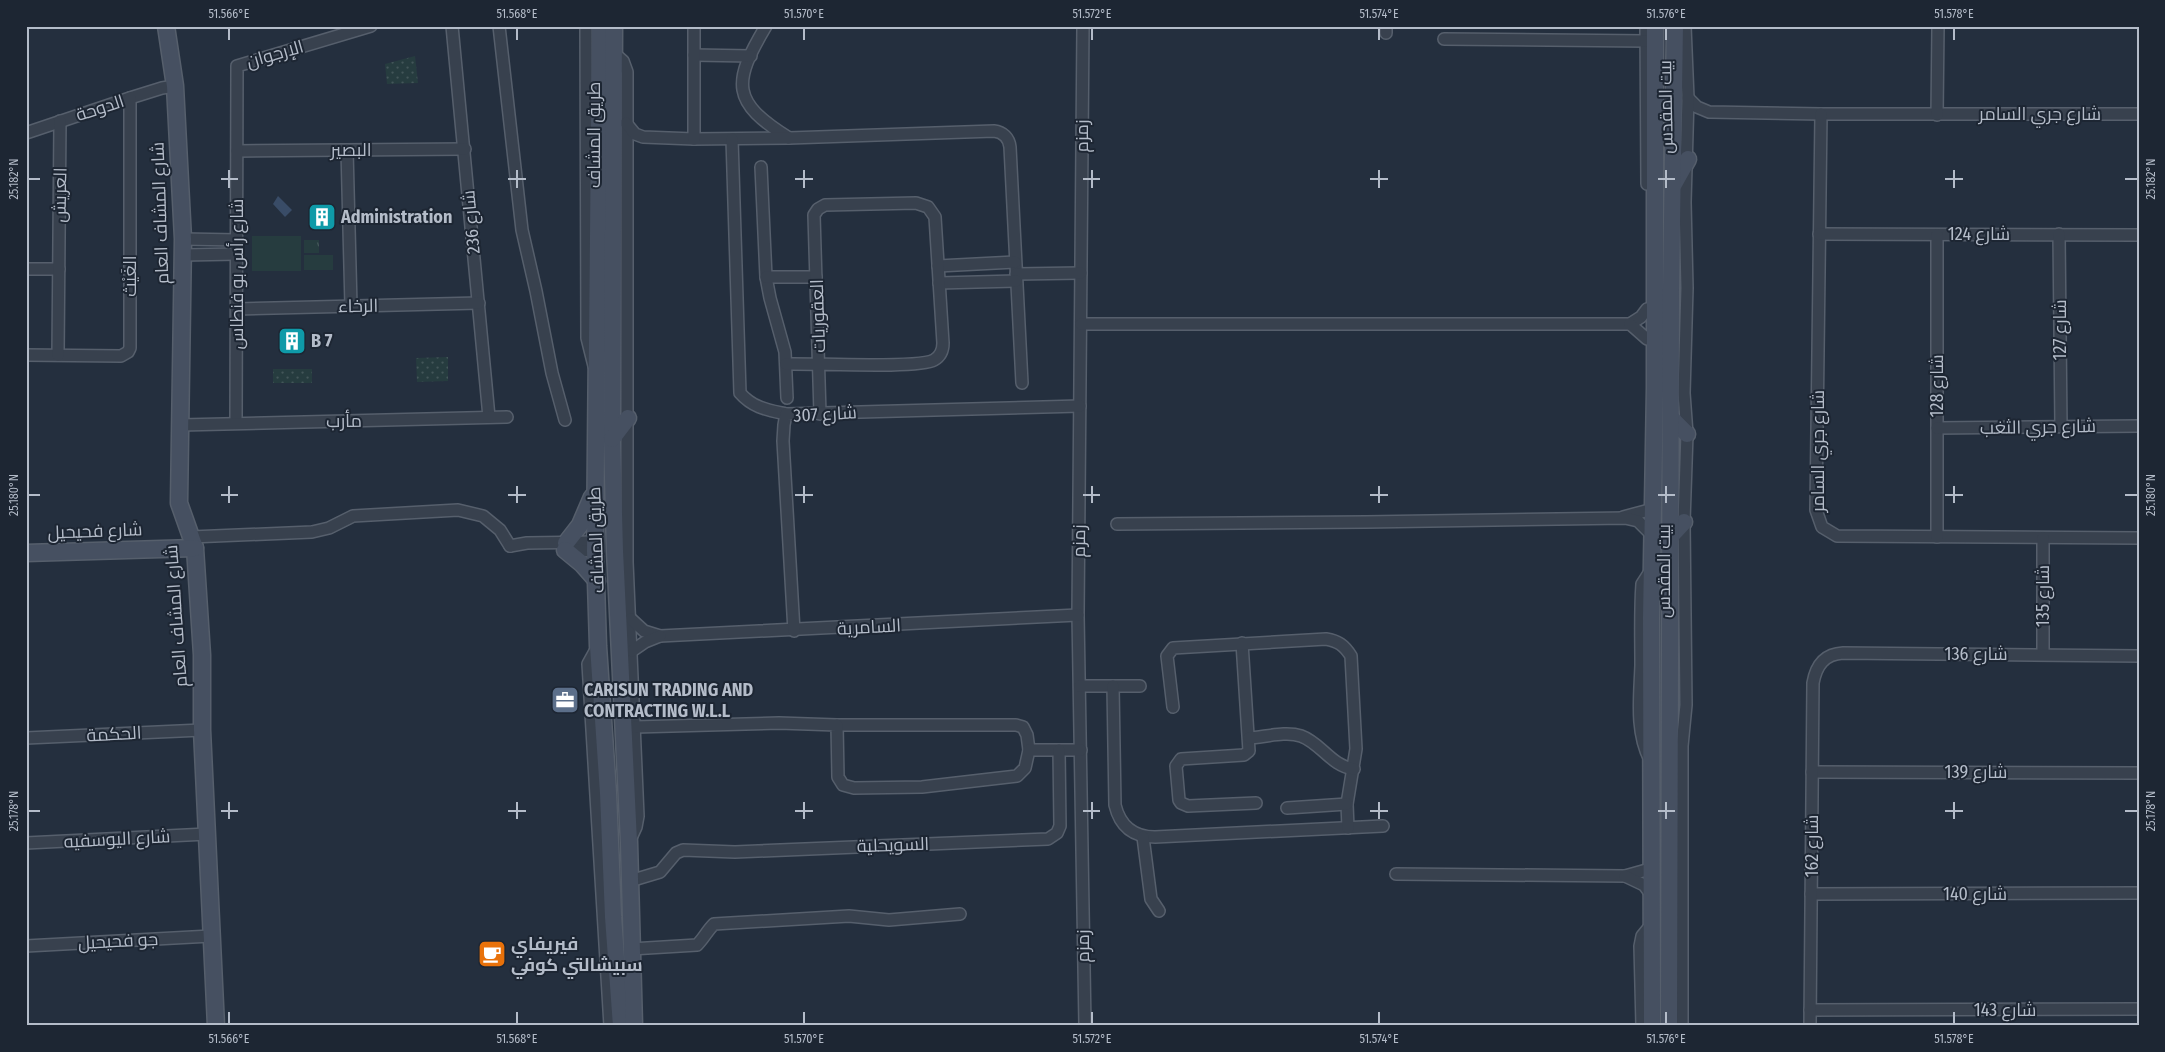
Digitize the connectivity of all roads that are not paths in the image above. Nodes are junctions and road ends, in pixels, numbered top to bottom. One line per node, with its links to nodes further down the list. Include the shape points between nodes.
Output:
1 (166, 26): 22 (street, شارع المشاف العام)
2 (371, 26): 21 (street, الإرجوان)
3 (452, 26): 37 (street, شارع 236)
4 (499, 26): 81 (street, via 522,230)
5 (586, 26): 71 (street, طريق المشاف, via 587,338)
6 (600, 26): 71 (street, طريق المشاف)
7 (614, 26): 18 (street, طريق المشاف)
8 (694, 26): 19 (street)
9 (766, 26): 20 (street)
10 (1082, 26): 56 (street, زمزم)
11 (1646, 26): 17 (street, بيت المقدس)
12 (1655, 26): 54 (street, بيت المقدس)
13 (1675, 26): 43 (street, بيت المقدس)
14 (1685, 26): 24 (street, بيت المقدس)
15 (1938, 26): 28 (street)
16 (1444, 39): 17 (street)
17 (1646, 41): 54 (street, بيت المقدس)
18 (614, 53): 30 (street, طريق المشاف, via 627,72); 89 (street, طريق المشاف)
19 (694, 55): 20 (street); 35 (street)
20 (751, 56): 34 (street, via 743,79 744,97 766,123)
21 (237, 66): 39 (street, شارع رأس بو فنطاس)
22 (175, 86): 23 (street, الدوحة); 49 (street, شارع المشاف العام)
23 (130, 98): 29 (street, الدوحة); 68 (street, الغَيْث, via 130,348 121,356)
24 (1688, 98): 25 (street); 31 (street, بيت المقدس)
25 (1709, 112): 26 (street, شارع جري السامر); 31 (street, via 1699,116)
26 (1821, 114): 28 (street, شارع جري السامر); 44 (street, شارع جري السامر)
27 (2139, 114): 28 (street, شارع جري السامر)
28 (1938, 115)
29 (60, 121): 32 (street, الدوحة); 52 (street, العريش)
30 (626, 123): 33 (street, via 635,134); 40 (street, طريق المشاف)
31 (1687, 128): 41 (street, بيت المقدس)
32 (26, 133)
33 (643, 137): 35 (street); 40 (street)
34 (789, 138): 36 (street); 55 (street, via 994,131 1004,135 1010,147)
35 (694, 139): 36 (street)
36 (732, 139): 75 (street, via 740,393 757,407)
37 (465, 149): 38 (street, البصير); 60 (street, شارع 236)
38 (347, 150): 39 (street, البصير); 61 (street)
39 (237, 151): 48 (street, شارع رأس بو فنطاس)
40 (626, 156): 79 (street, طريق المشاف)
41 (1688, 159): 43 (street); 87 (street, بيت المقدس, via 1684,394)
42 (761, 167): 57 (street)
43 (1673, 189): 80 (street, بيت المقدس)
44 (1820, 234): 46 (street, شارع 124); 97 (street, شارع جري السامر, via 1817,518 1822,527 1837,536)
45 (2060, 234): 46 (street, شارع 124); 47 (street, شارع 124); 84 (street, شارع 127)
46 (1937, 235): 86 (street, شارع 128)
47 (2139, 235)
48 (237, 240): 49 (street); 50 (street, شارع رأس بو فنطاس)
49 (183, 247): 50 (street); 83 (street, شارع المشاف العام)
50 (237, 254): 62 (street, شارع رأس بو فنطاس)
51 (938, 266): 55 (street); 58 (street, العقوريات, via 935,217 928,207 922,204 825,205 816,212 814,219); 59 (street)
52 (59, 268): 53 (street); 68 (street, العريش)
53 (26, 269)
54 (1651, 270): 63 (street, بيت المقدس); 88 (street, بيت المقدس)
55 (1016, 272): 56 (street); 59 (street); 72 (street)
56 (1081, 272): 64 (street, زمزم)
57 (766, 277): 58 (street); 70 (street)
58 (816, 277): 69 (street, العقوريات)
59 (939, 283): 69 (street, via 943,349 933,361)
60 (479, 303): 61 (street, الرخاء); 78 (street, شارع 236)
61 (351, 306): 62 (street, الرخاء)
62 (237, 309): 82 (street, شارع رأس بو فنطاس)
63 (1647, 309): 65 (street); 66 (street, بيت المقدس)
64 (1081, 324): 65 (street); 74 (street, زمزم)
65 (1630, 324): 66 (street)
66 (1648, 338): 88 (street, بيت المقدس, via 1648,417)
67 (26, 355): 68 (street, الغَيْث)
68 (58, 355)
69 (819, 363): 70 (street); 76 (street, العقوريات)
70 (786, 364): 73 (street)
71 (597, 372): 90 (street, طريق المشاف)
72 (1022, 383)
73 (786, 398)
74 (1080, 406): 76 (street, شارع 307); 105 (street, زمزم)
75 (786, 414): 76 (street, شارع 307); 107 (street, شارع 307, via 783,433)
76 (820, 414)
77 (507, 417): 78 (street, مأرب)
78 (489, 418): 82 (street, مأرب)
79 (628, 418): 89 (street); 106 (street, طريق المشاف)
80 (1672, 419): 87 (street); 96 (street, بيت المقدس)
81 (565, 420)
82 (236, 423): 83 (street, مأرب)
83 (181, 425): 100 (street, شارع المشاف العام, via 179,503)
84 (2061, 426): 85 (street, شارع جري الثغب); 86 (street, شارع جري الثغب)
85 (2139, 426)
86 (1937, 428): 97 (street, شارع 128)
87 (1687, 434): 93 (street, بيت المقدس)
88 (1654, 436): 91 (street, بيت المقدس)
89 (612, 439): 138 (street, طريق المشاف)
90 (595, 488): 101 (street, via 580,524); 102 (street, طريق المشاف)
91 (1653, 509): 92 (street); 95 (street, بيت المقدس); 111 (street, via 1661,521 1662,598)
92 (1618, 518): 94 (street); 95 (street, via 1638,521)
93 (1684, 522): 96 (street); 166 (street, بيت المقدس, via 1686,705 1682,746)
94 (1117, 524)
95 (1652, 535): 141 (street, بيت المقدس)
96 (1670, 537): 111 (street, بيت المقدس)
97 (1937, 537): 98 (street, شارع جري السامر)
98 (2043, 538): 99 (street, شارع جري السامر); 113 (street, شارع 135)
99 (2139, 538)
100 (193, 542): 101 (street, via 312,532 353,516 458,510 472,512 488,520 500,530 510,546 524,549); 103 (street, شارع فحيحيل); 122 (street, شارع المشاف العام, via 202,656)
101 (566, 546): 102 (street); 104 (street)
102 (595, 546): 104 (street, طريق المشاف)
103 (26, 553)
104 (597, 581): 110 (street, طريق المشاف)
105 (1078, 615): 107 (street, السامرية); 116 (street, زمزم)
106 (631, 620): 108 (street, السامرية, via 644,631); 112 (street, طريق المشاف)
107 (794, 631): 108 (street, السامرية)
108 (660, 636): 112 (street, السامرية)
109 (1242, 643): 119 (street, via 1169,651); 124 (street); 128 (street, via 1326,639 1345,647 1351,656 1356,749)
110 (598, 646): 159 (street, طريق المشاف, via 588,664); 160 (street, طريق المشاف)
111 (1670, 648): 155 (street, بيت المقدس)
112 (632, 651): 121 (street, طريق المشاف)
113 (2043, 654): 114 (street, شارع 136); 115 (street, شارع 136, via 1843,653 1828,656)
114 (2139, 656)
115 (1818, 666): 129 (street, شارع 162, via 1813,683)
116 (1080, 686): 117 (street); 127 (street, زمزم)
117 (1114, 686): 118 (street); 137 (street, via 1115,805 1124,826)
118 (1140, 686)
119 (1172, 707)
120 (836, 725): 121 (street, via 780,723); 125 (street, via 1016,725 1023,727 1027,735); 125 (street, via 838,777 843,785 854,788 922,786 1017,776 1025,768)
121 (635, 728): 138 (street, طريق المشاف, via 638,816)
122 (202, 730): 123 (street, الحكمة); 136 (street, شارع المشاف العام)
123 (26, 738)
124 (1249, 738): 128 (street, via 1298,735 1339,765); 131 (street, via 1250,749 1246,754 1179,761 1176,766 1179,800 1188,806)
125 (1028, 750): 126 (street)
126 (1059, 750): 127 (street); 142 (street, السويحلية, via 1060,826 1057,834 1048,839 735,852 691,849 676,853 663,870)
127 (1080, 750): 162 (street, زمزم)
128 (1354, 769): 132 (street)
129 (1812, 772): 130 (street, شارع 139); 147 (street, شارع 162)
130 (2139, 773)
131 (1256, 803)
132 (1347, 804): 133 (street); 135 (street)
133 (1287, 808)
134 (1384, 826): 135 (street)
135 (1348, 828): 137 (street)
136 (207, 834): 139 (street, شارع اليوسفيه); 152 (street, شارع المشاف العام)
137 (1144, 837): 149 (street, via 1151,899)
138 (629, 842): 140 (street, طريق المشاف)
139 (26, 843)
140 (629, 860): 142 (street); 145 (street, طريق المشاف)
141 (1650, 869): 144 (street); 146 (street, بيت المقدس); 155 (street, via 1662,886 1662,958)
142 (653, 873): 145 (street, السويحلية)
143 (1396, 874): 144 (street)
144 (1625, 876): 146 (street, via 1644,885)
145 (630, 881): 154 (street, طريق المشاف)
146 (1650, 893): 151 (street, بيت المقدس)
147 (1811, 894): 148 (street, شارع 140); 157 (street, شارع 162)
148 (2139, 894)
149 (1159, 911)
150 (960, 914): 154 (street, via 888,920 849,916 714,924 697,945)
151 (1651, 925): 163 (street, بيت المقدس, via 1642,936 1640,946); 164 (street, بيت المقدس)
152 (211, 936): 153 (street, جو فحيحيل); 158 (street, شارع المشاف العام)
153 (26, 946)
154 (631, 949): 161 (street, طريق المشاف)
155 (1669, 996): 165 (street, بيت المقدس)
156 (2139, 1009): 157 (street, شارع 143)
157 (1810, 1010): 167 (street, شارع 162)
158 (216, 1026)
159 (610, 1026)
160 (621, 1026)
161 (634, 1026)
162 (1085, 1026)
163 (1642, 1026)
164 (1652, 1026)
165 (1669, 1026)
166 (1682, 1026)
167 (1810, 1026)

